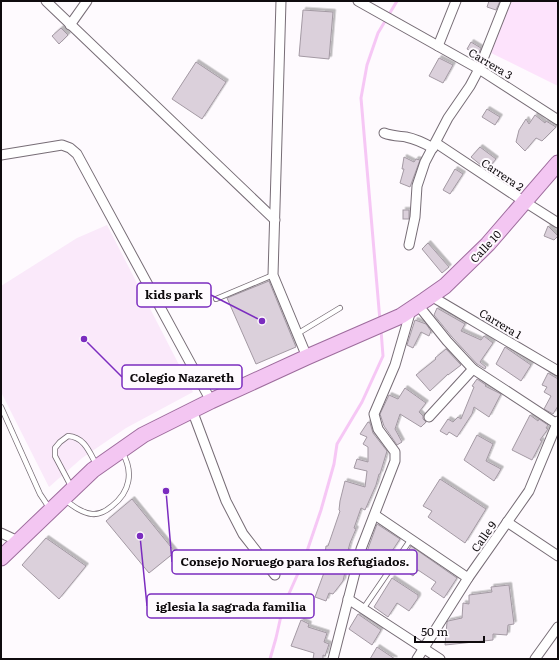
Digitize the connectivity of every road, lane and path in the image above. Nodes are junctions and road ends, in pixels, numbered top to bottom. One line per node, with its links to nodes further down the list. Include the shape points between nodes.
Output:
1 (46, 1): 7 (street)
2 (87, 1): 7 (street)
3 (281, 1): 16 (street)
4 (358, 1): 8 (street, Carrera 3)
5 (456, 1): 8 (street)
6 (506, 1): 9 (street)
7 (70, 25): 16 (street)
8 (438, 46): 9 (street, Carrera 3)
9 (478, 68): 10 (street, Carrera 3); 12 (street)
10 (558, 120)
11 (384, 133): 12 (street, Carrera 2)
12 (434, 145): 15 (street, Carrera 2); 18 (street, via 416,186 415,217)
13 (1, 155): 28 (street, via 62,145 77,154)
14 (558, 163): 15 (main road, Calle 10)
15 (525, 202): 17 (street, Carrera 2); 20 (main road, Calle 10, via 466,266)
16 (275, 220): 19 (street)
17 (558, 223)
18 (409, 245)
19 (273, 275): 21 (lane); 24 (street)
20 (431, 296): 23 (main road, Calle 10); 27 (street, Carrera 1)
21 (216, 299)
22 (340, 308): 24 (lane)
23 (410, 311): 25 (main road, Calle 10); 26 (street, via 447,341); 37 (street, via 395,365 374,414 378,429 396,457)
24 (297, 334): 25 (street)
25 (307, 357): 28 (main road, Calle 10)
26 (473, 369): 31 (street); 32 (street)
27 (558, 371)
28 (211, 401): 30 (main road, Calle 10)
29 (1, 407): 36 (lane, via 40,494)
30 (192, 410): 33 (main road, Calle 10, via 143,435); 44 (street, via 226,501 243,534)
31 (429, 417)
32 (557, 423): 38 (street, Calle 9, via 529,491)
33 (121, 451): 34 (main road, Calle 10); 35 (lane, via 129,471 129,484 116,503 104,512 82,512)
34 (97, 467): 35 (main road, Calle 10); 35 (lane, via 85,445 76,436 68,436 60,442 55,448 55,456)
35 (68, 494): 36 (main road, Calle 10)
36 (50, 510): 41 (main road, Calle 10)
37 (375, 515): 40 (street); 46 (street, via 361,549)
38 (507, 522): 42 (street); 45 (street, Calle 9)
39 (1, 533): 41 (street)
40 (411, 539): 45 (street); 47 (lane)
41 (18, 541): 43 (main road, Calle 10)
42 (558, 556)
43 (1, 558)
44 (275, 575)
45 (468, 578): 49 (street, Calle 9)
46 (348, 599): 47 (street); 50 (street)
47 (363, 609): 49 (street)
48 (558, 627): 53 (street)
49 (424, 648): 51 (street, Calle 9); 52 (street)
50 (333, 659)
51 (417, 659)
52 (440, 659)
53 (535, 659)

